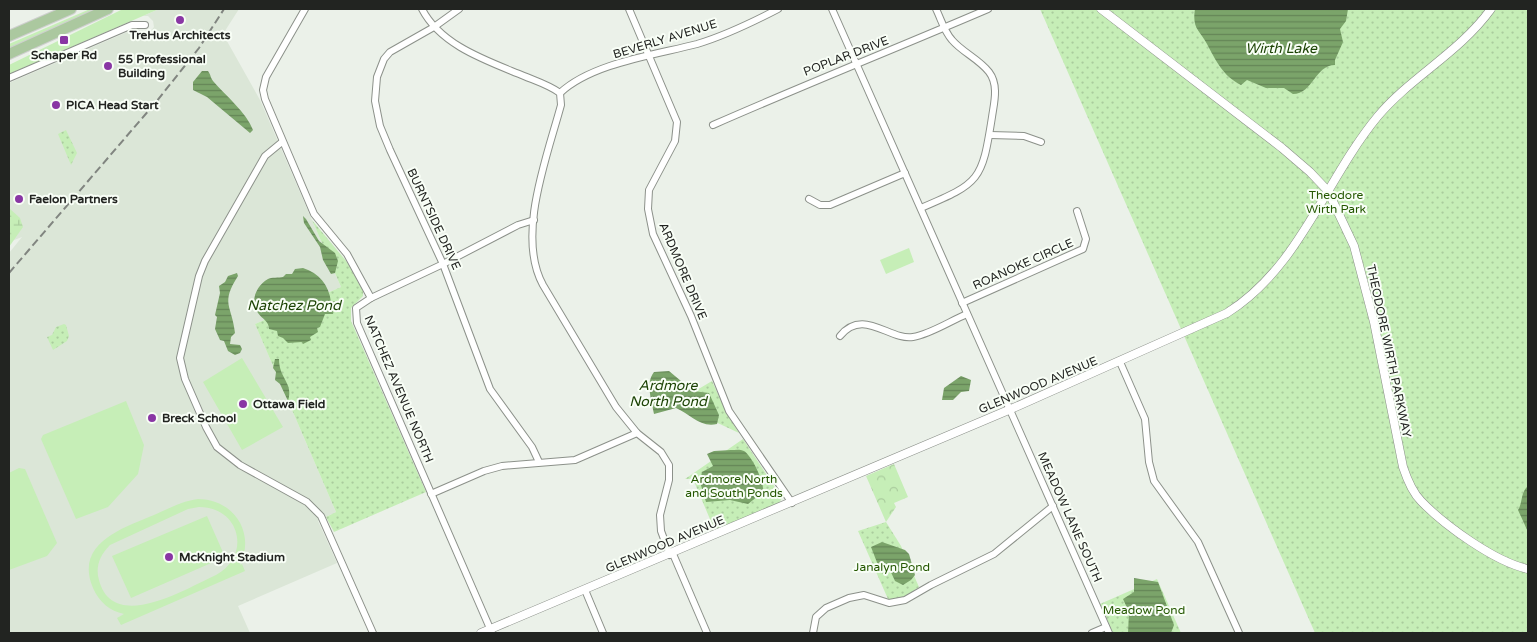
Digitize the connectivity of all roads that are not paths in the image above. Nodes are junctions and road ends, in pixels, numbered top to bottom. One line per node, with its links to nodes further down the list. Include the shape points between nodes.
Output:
1 (71, 9): 16 (main road)
2 (108, 9): 17 (main road)
3 (305, 9): 24 (street, NATCHEZ AVENUE NORTH, via 268,73 263,90)
4 (422, 9): 14 (street)
5 (459, 9): 14 (street, BURNTSIDE DRIVE)
6 (630, 9): 18 (street, ARDMORE DRIVE)
7 (778, 9): 18 (street, BEVERLY AVENUE, via 707,40)
8 (832, 9): 19 (street, MEADOW LANE SOUTH)
9 (936, 9): 15 (street)
10 (988, 9): 15 (street, POPLAR DRIVE)
11 (1101, 9): 27 (street, THEODORE WIRTH PARKWAY, via 1282,148)
12 (1491, 9): 27 (street, GLENWOOD AVENUE, via 1454,50 1389,104 1362,138)
13 (145, 25): 20 (street, via 132,25)
14 (434, 27): 21 (street, via 449,40 478,56); 32 (street, BURNTSIDE DRIVE, via 390,52 384,59 377,77 375,101 380,126 390,150)
15 (945, 28): 19 (street, POPLAR DRIVE); 23 (street, via 952,40 981,64 992,78 995,94)
16 (9, 36)
17 (9, 54)
18 (648, 54): 21 (street, BEVERLY AVENUE, via 575,80); 42 (street, ARDMORE DRIVE, via 677,122 675,141 649,190 648,209 653,234 691,316 729,411)
19 (857, 65): 22 (street, POPLAR DRIVE); 26 (street, MEADOW LANE SOUTH)
20 (9, 78)
21 (560, 92): 31 (street, via 561,105 543,170)
22 (713, 125)
23 (990, 135): 25 (street, via 1024,136); 29 (street, via 982,167 971,182)
24 (282, 142): 33 (street, NATCHEZ AVENUE NORTH, via 314,214 347,254); 49 (street, via 266,156 202,267 180,353 181,368 217,446 240,465 307,502 321,516)
25 (1041, 142)
26 (905, 173): 28 (street, via 830,205 820,205); 29 (street, MEADOW LANE SOUTH)
27 (1328, 191): 37 (street, GLENWOOD AVENUE, via 1279,267 1246,300 1212,321); 45 (street, THEODORE WIRTH PARKWAY, via 1354,246 1374,322 1403,467 1410,485 1421,501 1490,554)
28 (809, 199)
29 (920, 208): 34 (street, MEADOW LANE SOUTH)
30 (1077, 211): 34 (street, ROANOKE CIRCLE, via 1086,239 1083,249)
31 (534, 220): 32 (street, via 518,225); 39 (street, via 533,258 537,275 616,407)
32 (444, 264): 33 (street); 40 (street, BURNTSIDE DRIVE, via 490,389 532,447)
33 (371, 298): 41 (street, NATCHEZ AVENUE NORTH, via 359,305 355,318)
34 (962, 303): 35 (street, MEADOW LANE SOUTH)
35 (967, 314): 36 (street, via 913,337 865,325 851,328); 38 (street, MEADOW LANE SOUTH)
36 (840, 336)
37 (1120, 362): 38 (street, GLENWOOD AVENUE); 55 (street, via 1145,420 1154,481 1198,542)
38 (1010, 409): 42 (street, GLENWOOD AVENUE); 43 (street, MEADOW LANE SOUTH)
39 (638, 432): 40 (street, via 575,460); 44 (street, via 661,452 669,465 669,480 660,515 661,531)
40 (539, 462): 41 (street, via 494,468)
41 (431, 494): 48 (street, NATCHEZ AVENUE NORTH)
42 (792, 503): 44 (street, GLENWOOD AVENUE)
43 (1053, 506): 47 (street, MEADOW LANE SOUTH); 53 (street, via 994,554 905,600 889,603 860,595 826,608 816,617)
44 (671, 554): 46 (street, GLENWOOD AVENUE); 52 (street)
45 (1528, 569)
46 (585, 590): 48 (street, GLENWOOD AVENUE); 51 (street)
47 (1107, 630): 54 (street)
48 (491, 631): 50 (street, GLENWOOD AVENUE)
49 (373, 633)
50 (482, 633)
51 (603, 633)
52 (707, 633)
53 (813, 633)
54 (1092, 633)
55 (1239, 633)

